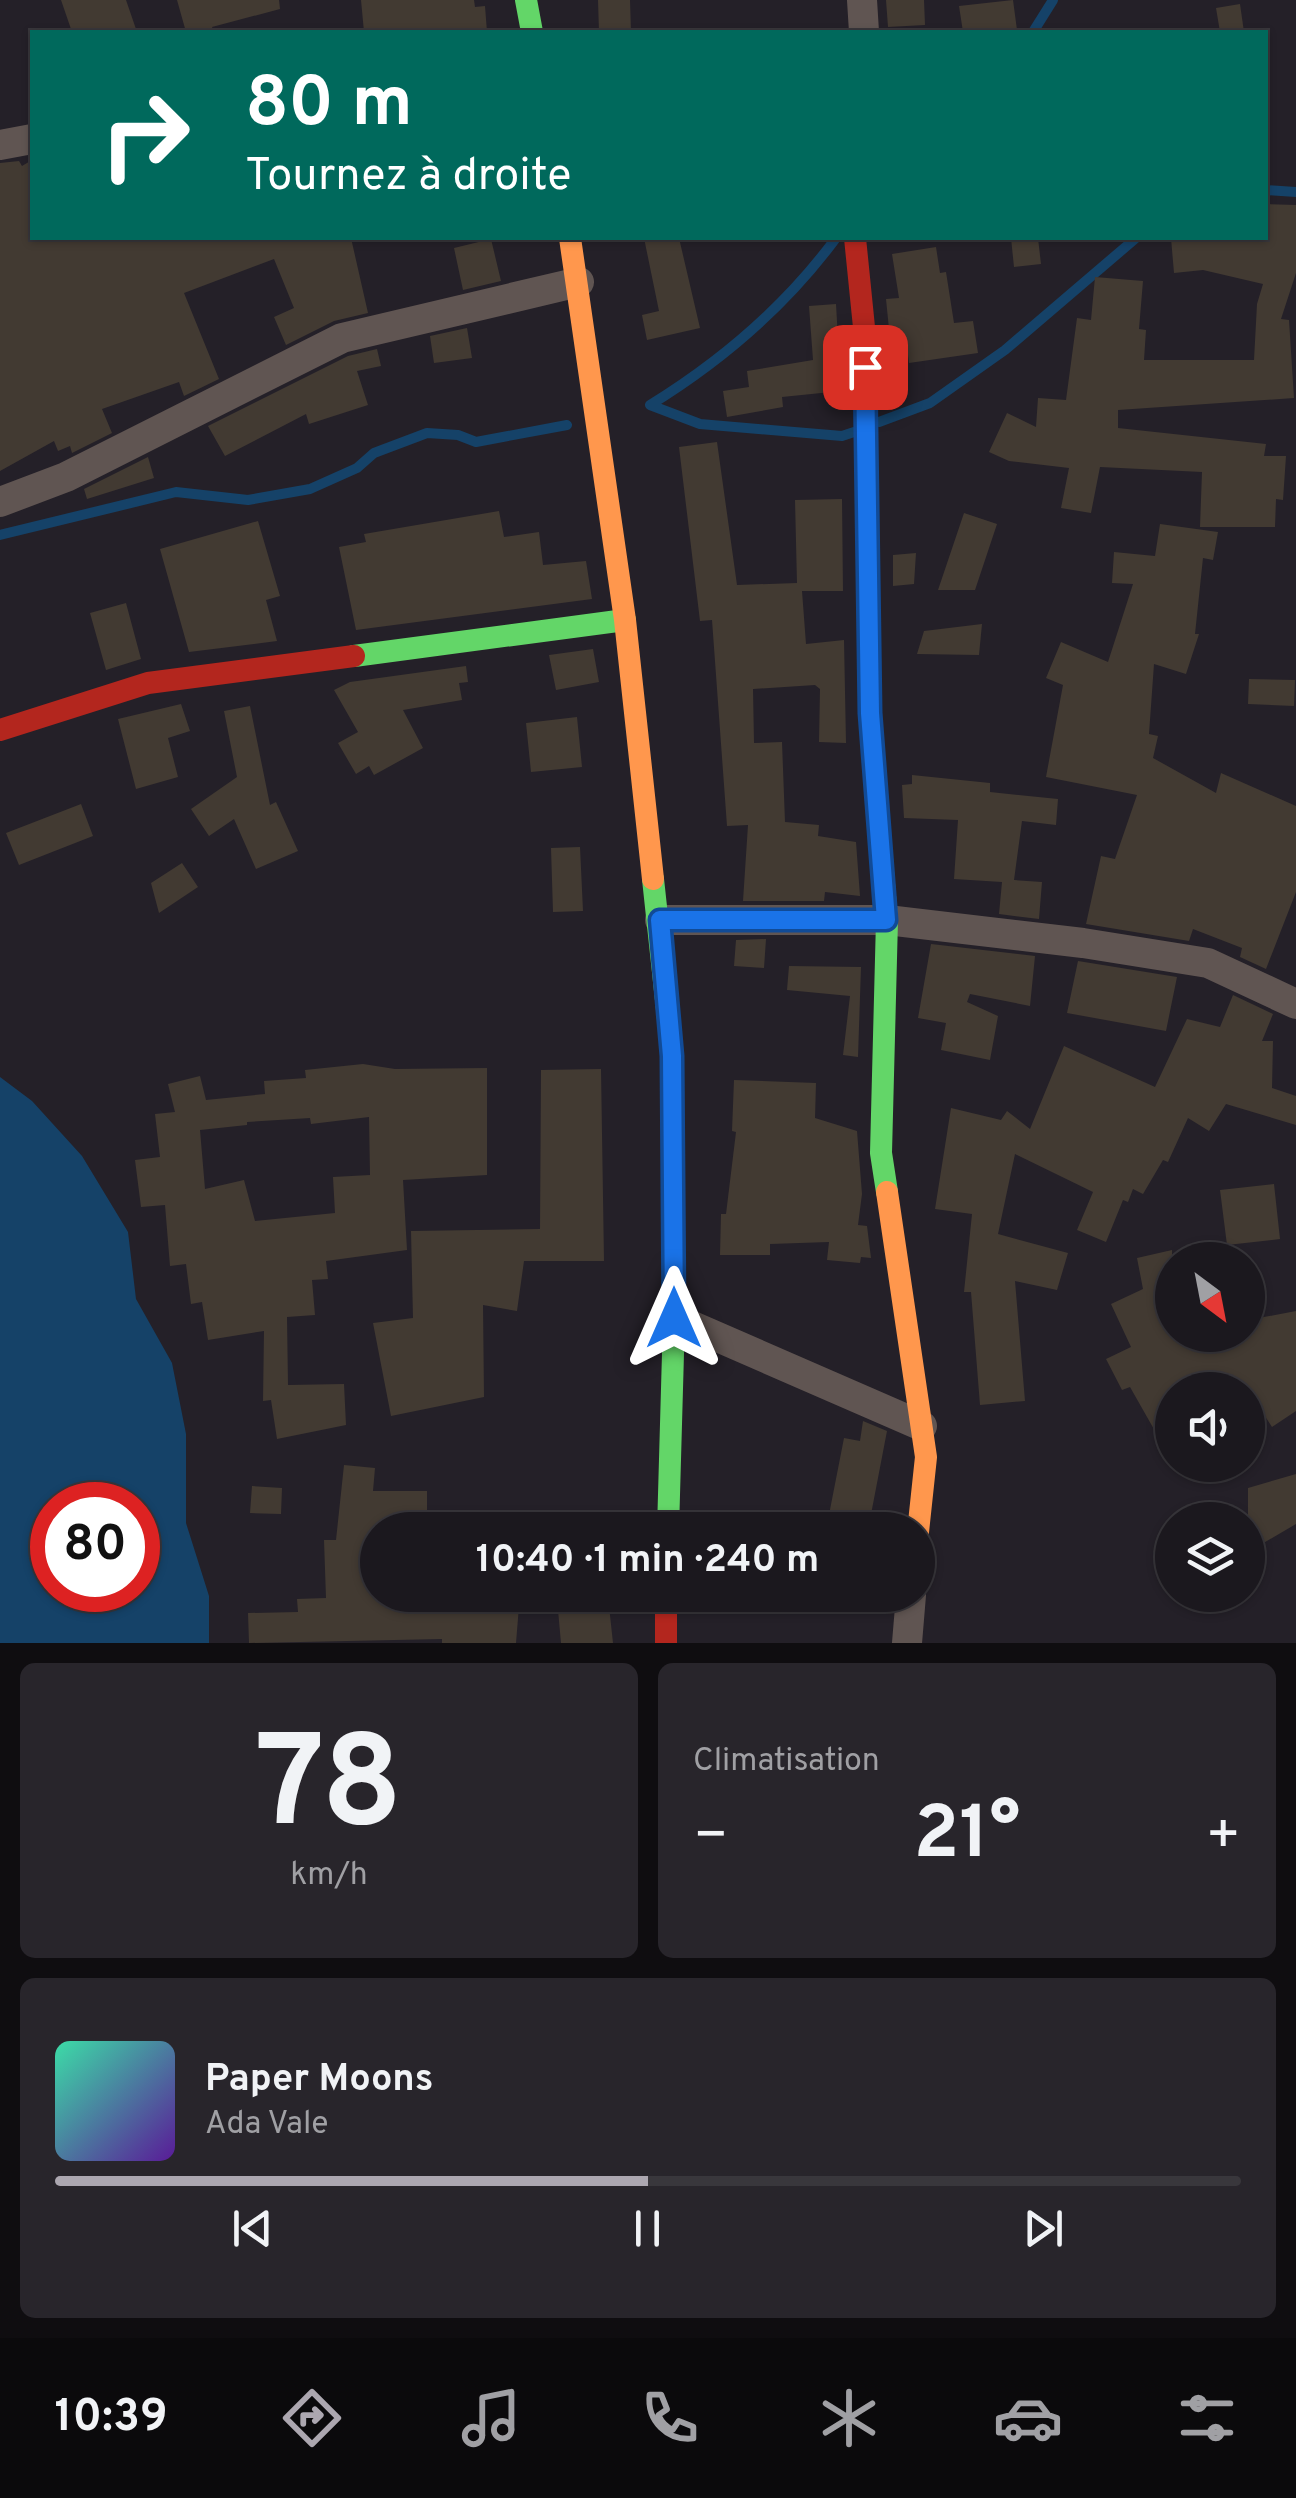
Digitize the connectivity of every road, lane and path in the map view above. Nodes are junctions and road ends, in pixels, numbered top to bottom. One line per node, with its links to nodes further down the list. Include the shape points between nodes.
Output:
1 (526, 0): 3 (main road)
2 (862, 0): 4 (street)
3 (532, 30)
4 (863, 30)
5 (30, 140): 6 (street)
6 (0, 145)
7 (570, 240): 9 (main road)
8 (856, 240): 14 (main road, via 870,713)
9 (578, 282): 10 (street, via 342,338 66,476); 11 (main road)
10 (0, 502)
11 (625, 620): 12 (main road, via 148,683); 13 (main road)
12 (0, 730)
13 (660, 920): 14 (street); 16 (main road, via 672,1056)
14 (886, 920): 15 (street, via 1208,963); 17 (main road, via 881,1153)
15 (1296, 1004)
16 (674, 1318): 17 (street); 18 (main road)
17 (922, 1426): 19 (main road)
18 (669, 1512)
19 (920, 1512)
20 (666, 1612): 22 (main road)
21 (909, 1612): 23 (street)
22 (666, 1643)
23 (906, 1643)

